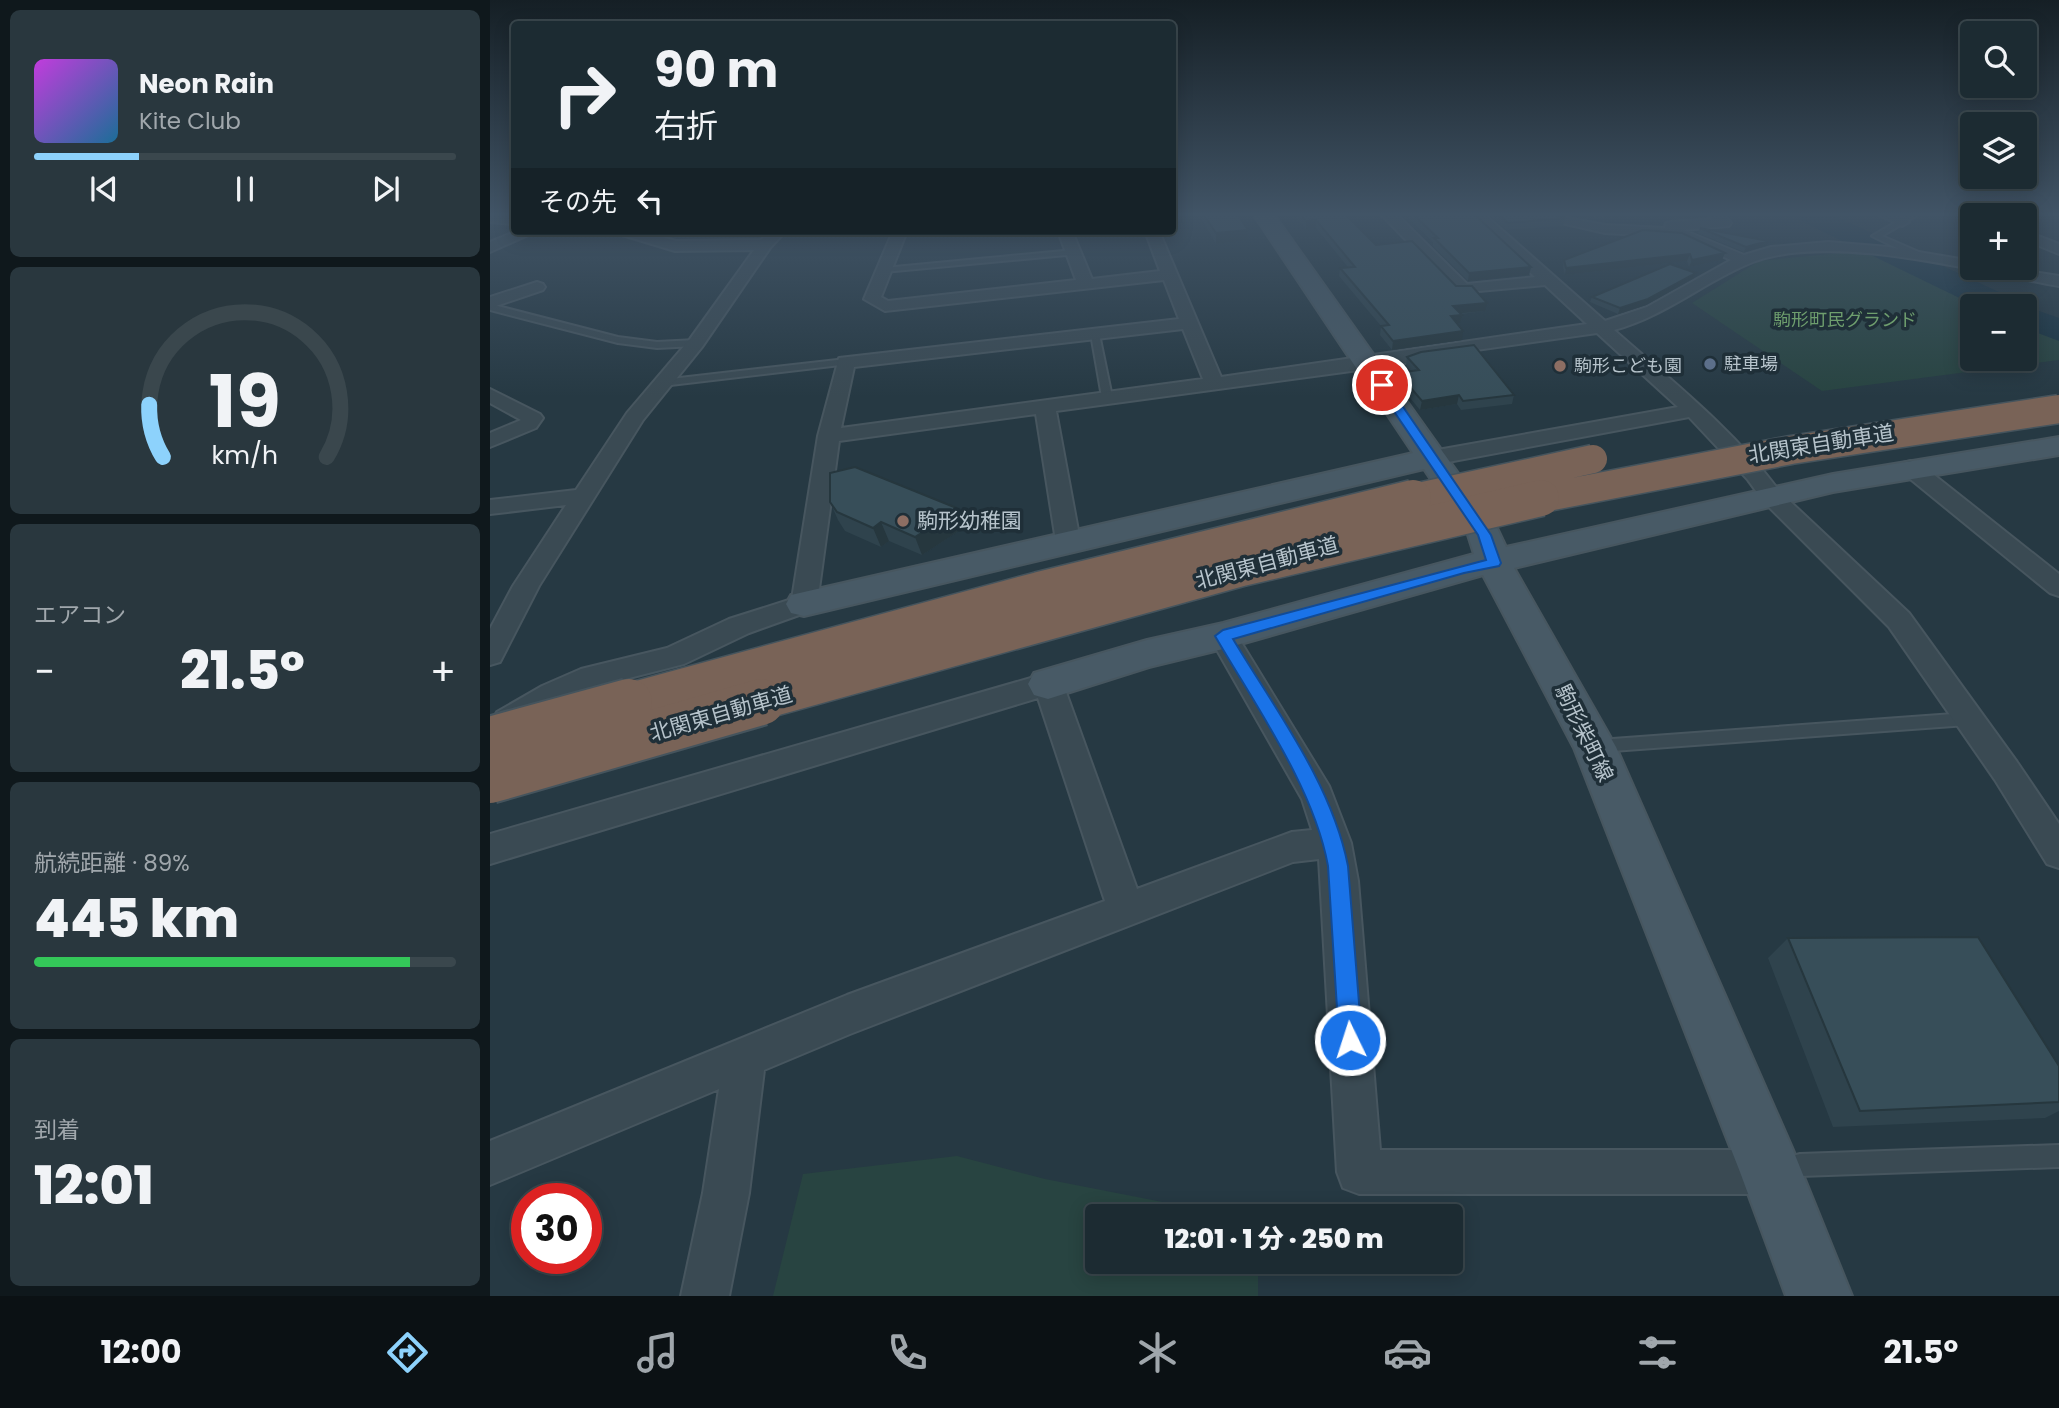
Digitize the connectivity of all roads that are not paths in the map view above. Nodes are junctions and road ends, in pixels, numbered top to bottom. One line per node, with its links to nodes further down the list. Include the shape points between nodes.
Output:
1 (743, 275): 19 (street)
2 (882, 275): 13 (street, via 872,300 885,306)
3 (1083, 275): 13 (street)
4 (1166, 275): 13 (street)
5 (1170, 275): 16 (street)
6 (1306, 275): 21 (street, 駒形柴町線)
7 (1449, 275): 11 (street, via 1463,289)
8 (1543, 275): 11 (street)
9 (1717, 275): 17 (street, via 1631,319)
10 (2037, 277): 12 (street)
11 (1549, 281): 17 (street)
12 (2059, 281)
13 (1086, 285)
14 (537, 287): 15 (street)
15 (490, 305): 19 (lane, via 618,340 657,345)
16 (1189, 323): 18 (street); 23 (street)
17 (1601, 327): 21 (street); 29 (street)
18 (1095, 334): 20 (street); 26 (lane)
19 (696, 342): 22 (street)
20 (846, 362): 22 (lane); 30 (street)
21 (1366, 362): 23 (street); 33 (street, 駒形柴町線)
22 (662, 383): 35 (street, via 634,417)
23 (1214, 383): 26 (street)
24 (2059, 387): 46 (highway, 北関東自動車道, bridge, via 1860,413 1511,476 1323,518)
25 (490, 395): 31 (street, via 533,418)
26 (1107, 397): 27 (street)
27 (1045, 405): 30 (street); 38 (street)
28 (2059, 409): 48 (highway, 北関東自動車道, bridge, via 1706,463 1348,541)
29 (1693, 410): 33 (street); 36 (street)
30 (829, 436): 41 (street)
31 (490, 441)
32 (2059, 446): 34 (street)
33 (1432, 458): 38 (street); 39 (street, 駒形柴町線, via 1485,535)
34 (1911, 468): 36 (street); 40 (street)
35 (585, 496): 37 (street); 43 (street, via 526,586)
36 (1772, 497): 39 (street); 45 (street, via 1899,620)
37 (490, 507)
38 (1068, 541): 41 (street)
39 (1494, 563): 42 (street); 47 (street, 駒形柴町線)
40 (2059, 587)
41 (804, 604): 46 (street, via 739,626 674,657 591,677)
42 (1223, 636): 44 (street); 49 (street, via 1317,796)
43 (490, 655)
44 (1048, 684): 51 (street); 52 (street)
45 (1967, 719): 47 (lane); 50 (street)
46 (496, 723): 48 (street)
47 (1595, 747): 56 (street, 駒形柴町線)
48 (490, 780)
49 (1334, 842): 52 (street, via 1292,847); 56 (street, via 1359,1172)
50 (2056, 842)
51 (490, 849)
52 (1126, 910): 53 (street)
53 (745, 1056): 55 (street); 57 (street, via 726,1193)
54 (2059, 1156): 56 (lane, via 1800,1165)
55 (490, 1163)
56 (1771, 1172): 58 (street, 駒形柴町線)
57 (705, 1296)
58 (1819, 1296)

